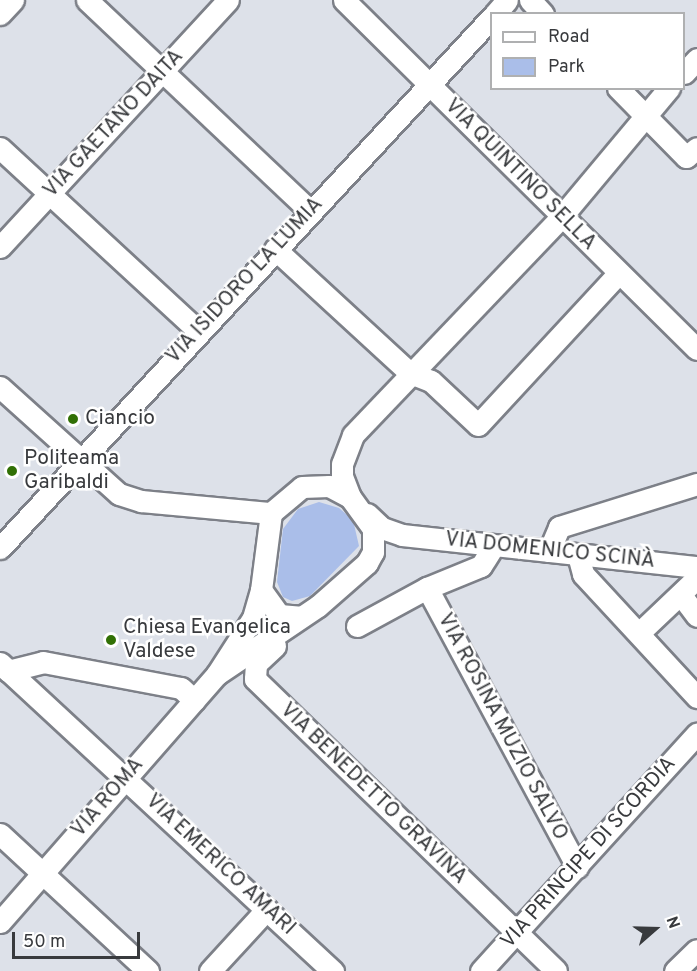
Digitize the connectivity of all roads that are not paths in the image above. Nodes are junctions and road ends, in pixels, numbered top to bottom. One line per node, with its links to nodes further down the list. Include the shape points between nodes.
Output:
1 (13, 0): 9 (street)
2 (87, 0): 12 (street)
3 (228, 0): 12 (street, VIA GAETANO DAITA)
4 (344, 0): 14 (street, VIA QUINTINO SELLA)
5 (507, 0): 7 (street)
6 (530, 0): 8 (street)
7 (497, 12)
8 (541, 12)
9 (0, 14)
10 (490, 19): 14 (street, VIA ISIDORO LA LUMIA)
11 (697, 59): 13 (street)
12 (163, 71): 20 (street, VIA GAETANO DAITA); 21 (street)
13 (685, 73)
14 (429, 84): 21 (street, VIA ISIDORO LA LUMIA); 22 (street, VIA QUINTINO SELLA)
15 (620, 90): 17 (street)
16 (667, 90): 17 (street)
17 (644, 115): 19 (street); 22 (street)
18 (0, 148): 20 (street)
19 (691, 152)
20 (50, 194): 23 (street, VIA GAETANO DAITA); 26 (street)
21 (310, 211): 24 (street, VIA ISIDORO LA LUMIA)
22 (561, 216): 25 (street, VIA QUINTINO SELLA); 28 (street)
23 (0, 247)
24 (275, 249): 26 (street, VIA ISIDORO LA LUMIA); 28 (street)
25 (620, 273): 27 (street, VIA QUINTINO SELLA); 28 (street, via 478,424 431,381)
26 (198, 331): 30 (street, VIA ISIDORO LA LUMIA)
27 (697, 349)
28 (410, 373): 32 (street, via 352,435 342,464 342,477)
29 (0, 387): 30 (street)
30 (80, 461): 33 (street, via 118,494 130,499); 36 (street, VIA ISIDORO LA LUMIA)
31 (697, 484): 37 (street, via 559,527)
32 (356, 504): 33 (street, via 329,486 302,487); 34 (street, VIA DOMENICO SCINÀ, via 382,528); 38 (street, via 373,529)
33 (271, 513): 43 (street)
34 (402, 535): 35 (street, VIA DOMENICO SCINÀ); 38 (street, via 385,540)
35 (493, 547): 37 (street, VIA DOMENICO SCINÀ); 42 (street, via 482,566)
36 (0, 548)
37 (549, 551): 39 (street, VIA DOMENICO SCINÀ)
38 (373, 552): 45 (street, via 350,579)
39 (578, 555): 40 (street, VIA DOMENICO SCINÀ); 48 (street, via 584,574)
40 (697, 567)
41 (697, 578): 44 (street)
42 (427, 588): 47 (street); 56 (street, VIA ROSINA MUZIO SALVO)
43 (261, 590): 45 (street, via 279,615); 50 (street, via 253,618)
44 (681, 595): 46 (street); 48 (street)
45 (305, 615): 50 (street); 60 (street, VIA BENEDETTO GRAVINA, via 256,664 255,679)
46 (697, 616)
47 (357, 626)
48 (639, 633): 51 (street)
49 (3, 671): 52 (street, via 43,662 181,688); 54 (street, VIA EMERICO AMARI)
50 (217, 674): 52 (street, VIA ROMA)
51 (697, 697)
52 (194, 700): 54 (street, VIA ROMA)
53 (697, 734): 56 (street, VIA PRINCIPE DI SCORDIA)
54 (126, 778): 57 (street, VIA ROMA); 58 (street, VIA EMERICO AMARI)
55 (0, 834): 57 (street)
56 (577, 867): 60 (street, VIA PRINCIPE DI SCORDIA)
57 (43, 873): 59 (street, VIA ROMA); 62 (street)
58 (267, 909): 63 (street); 64 (street, VIA EMERICO AMARI)
59 (0, 922)
60 (516, 933): 65 (street, VIA PRINCIPE DI SCORDIA); 66 (street, VIA BENEDETTO GRAVINA)
61 (697, 950): 67 (street)
62 (148, 971)
63 (210, 971)
64 (333, 971)
65 (481, 971)
66 (556, 971)
67 (675, 971)

